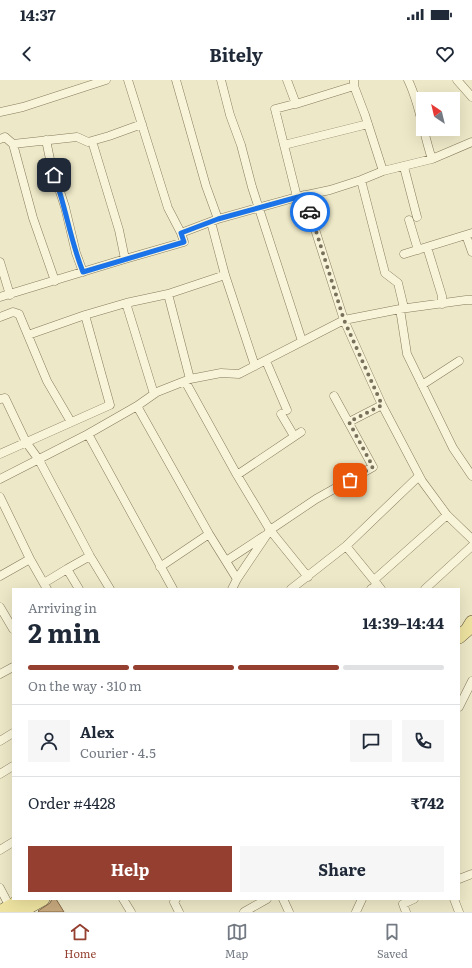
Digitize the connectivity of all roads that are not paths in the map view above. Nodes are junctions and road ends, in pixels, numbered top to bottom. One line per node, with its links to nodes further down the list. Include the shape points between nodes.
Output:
1 (106, 80): 11 (street)
2 (128, 80): 12 (street)
3 (176, 80): 26 (street)
4 (221, 80): 25 (street)
5 (287, 80): 10 (street, via 296,104)
6 (408, 80): 20 (street, via 413,89)
7 (457, 80): 9 (street)
8 (354, 83): 10 (street); 13 (street)
9 (472, 97)
10 (298, 103): 19 (street, via 275,109)
11 (0, 112)
12 (142, 124): 16 (street); 27 (street, via 168,208)
13 (368, 124): 19 (street); 22 (street)
14 (0, 138): 18 (street, via 4,137)
15 (46, 140): 16 (street, via 77,138); 18 (street); 34 (street)
16 (92, 141): 32 (street, via 119,230)
17 (472, 142): 20 (street)
18 (12, 144): 36 (street)
19 (284, 145): 24 (street)
20 (432, 159): 21 (street)
21 (404, 167): 22 (street); 29 (street, via 413,219)
22 (382, 171): 23 (street)
23 (361, 180): 24 (street); 43 (street, via 385,273 398,283)
24 (301, 196): 25 (street); 46 (street)
25 (259, 207): 26 (street); 48 (street)
26 (215, 220): 27 (street); 35 (street)
27 (181, 233): 32 (street, via 184,242)
28 (469, 234): 29 (street); 30 (street)
29 (423, 249): 31 (street); 42 (street, via 442,296)
30 (472, 252)
31 (404, 254)
32 (125, 259): 34 (street)
33 (0, 264): 38 (street)
34 (83, 272): 36 (street)
35 (225, 275): 37 (street); 51 (street)
36 (55, 281): 38 (street)
37 (168, 294): 41 (street); 52 (street)
38 (10, 295): 39 (street)
39 (0, 297)
40 (472, 300): 42 (street)
41 (126, 303): 44 (street); 54 (street)
42 (442, 304): 43 (street)
43 (402, 308): 46 (street); 53 (street, via 407,354)
44 (85, 315): 47 (street); 59 (street, via 110,405)
45 (0, 317): 47 (street, via 17,312)
46 (344, 320): 48 (street); 57 (street)
47 (28, 335): 59 (street, via 47,381)
48 (302, 341): 49 (street)
49 (266, 361): 51 (street); 65 (street, via 284,412 298,434)
50 (459, 361): 53 (street)
51 (255, 366): 52 (street, via 239,374 222,373)
52 (187, 380): 54 (street); 65 (street)
53 (422, 385): 67 (street, via 453,448)
54 (154, 394): 58 (street)
55 (334, 396): 60 (street)
56 (0, 399): 62 (street, via 5,398)
57 (382, 405): 60 (street); 66 (street)
58 (137, 406): 61 (street); 72 (street)
59 (72, 422): 62 (street)
60 (349, 422): 71 (street, via 373,467 316,499)
61 (88, 434): 64 (street); 79 (street)
62 (26, 442): 63 (street); 64 (street)
63 (0, 454)
64 (38, 460): 68 (street); 76 (street)
65 (237, 475): 71 (street)
66 (419, 476): 70 (street); 74 (street)
67 (472, 476)
68 (0, 479)
69 (0, 498): 77 (street)
70 (447, 515): 73 (street); 85 (street)
71 (269, 532): 78 (street); 82 (street); 83 (street)
72 (209, 534): 78 (street); 79 (street)
73 (472, 539)
74 (346, 546): 82 (street); 85 (street)
75 (472, 546): 91 (street)
76 (90, 556): 80 (street); 87 (street)
77 (30, 559): 81 (street); 84 (street)
78 (226, 561): 83 (street)
79 (160, 567): 88 (street)
80 (67, 569): 84 (street); 86 (street)
81 (0, 576)
82 (308, 577): 90 (street)
83 (237, 579): 89 (street)
84 (45, 586)
85 (376, 586)
86 (78, 588)
87 (109, 588)
88 (172, 588)
89 (232, 588)
90 (292, 588)
91 (426, 588)
92 (0, 607): 95 (street)
93 (472, 620): 94 (main road); 96 (main road)
94 (460, 625)
95 (12, 627)
96 (460, 636)
97 (12, 668): 98 (street)
98 (0, 674)
99 (472, 681): 100 (street)
100 (460, 705)
101 (12, 734): 102 (street)
102 (0, 741)
103 (12, 767): 104 (street)
104 (0, 774)
105 (12, 843): 106 (street)
106 (0, 850)
107 (472, 874): 108 (street)
108 (460, 879)
109 (0, 888): 120 (street)
110 (23, 900): 120 (main road)
111 (40, 900): 120 (main road)
112 (124, 900): 121 (street)
113 (175, 900): 122 (street)
114 (266, 900): 123 (street)
115 (283, 900): 124 (street)
116 (362, 900): 125 (street)
117 (412, 900): 119 (street)
118 (454, 900): 126 (street)
119 (402, 905)
120 (10, 910)
121 (131, 912)
122 (180, 912)
123 (244, 912)
124 (289, 912)
125 (356, 912)
126 (459, 912)

